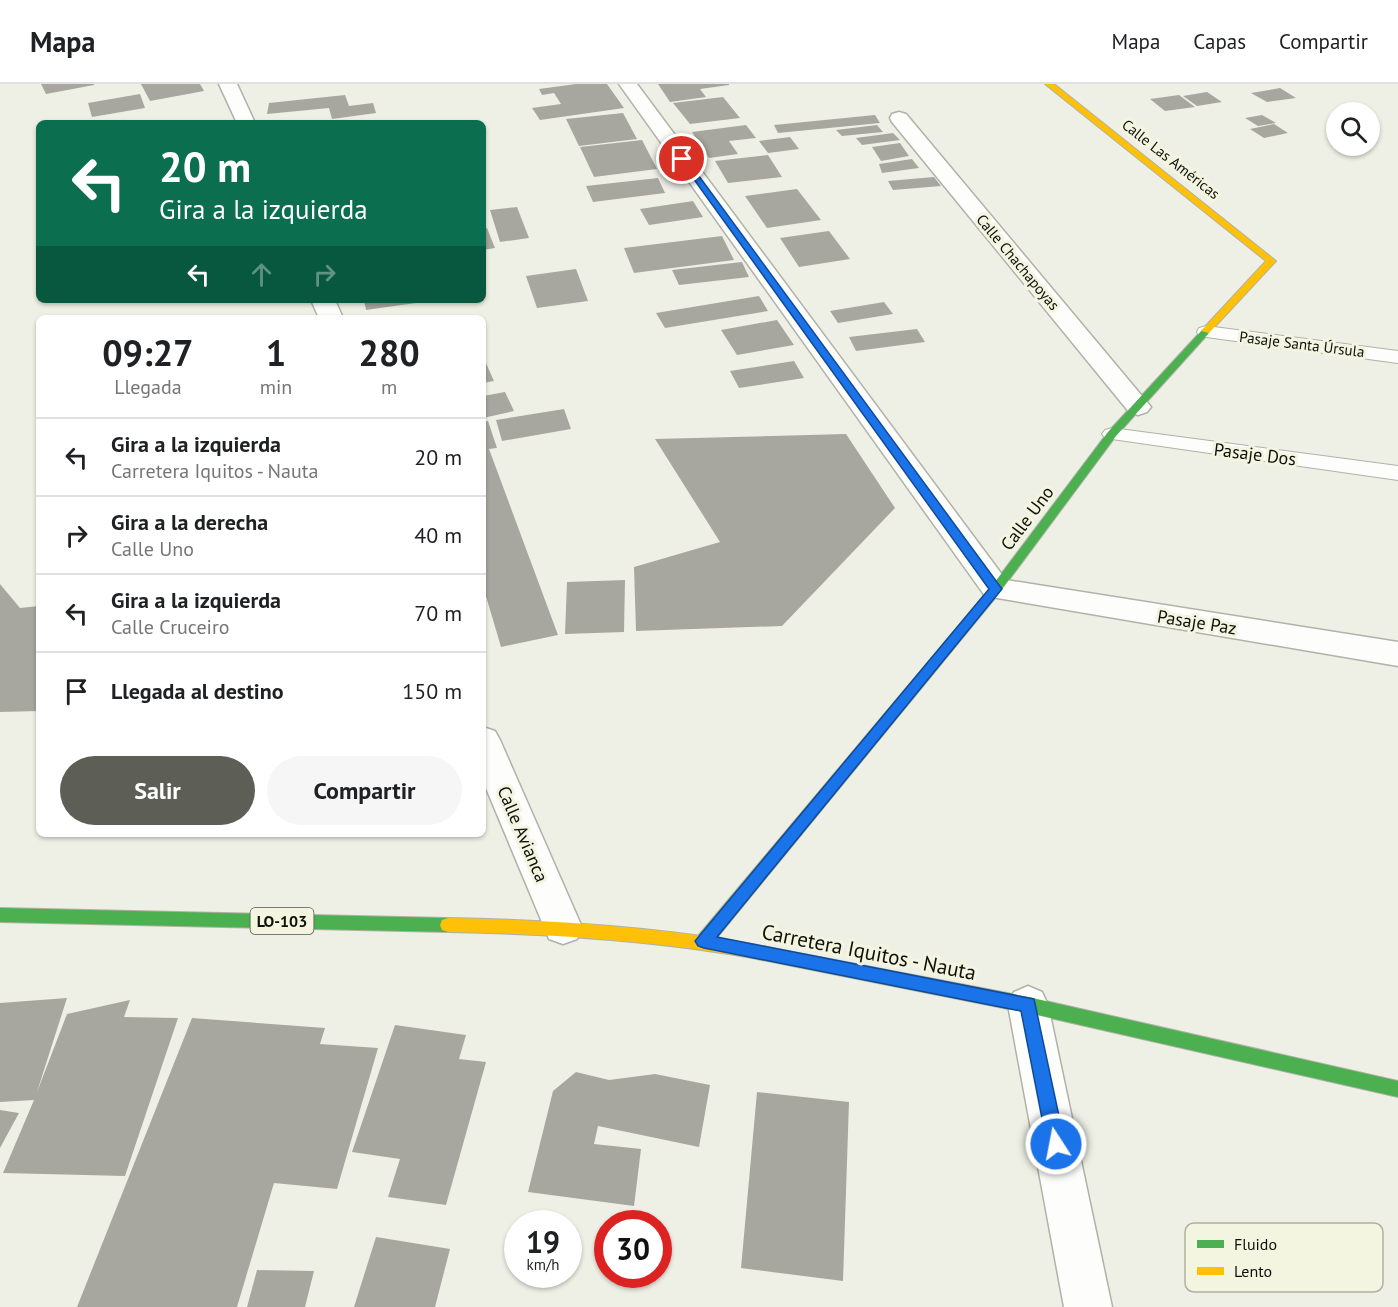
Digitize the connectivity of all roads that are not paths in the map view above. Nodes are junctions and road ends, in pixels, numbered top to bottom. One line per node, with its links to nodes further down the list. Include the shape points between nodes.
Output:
1 (228, 84): 5 (street)
2 (628, 84): 12 (street)
3 (1049, 84): 6 (street, Calle Las Américas)
4 (899, 118): 9 (street, Calle Chachapoyas)
5 (245, 120)
6 (1272, 261): 7 (street, Calle Uno)
7 (1206, 332): 8 (lane, Pasaje Santa Úrsula); 9 (street, Calle Uno)
8 (1398, 357)
9 (1138, 406): 10 (street, Calle Uno)
10 (1112, 434): 11 (lane, Pasaje Dos); 12 (street, Calle Uno)
11 (1398, 472)
12 (996, 589): 13 (street, Pasaje Paz); 17 (street, Calle Uno)
13 (1398, 654)
14 (486, 747): 16 (street, Calle Avianca)
15 (0, 915): 16 (street, Carretera Iquitos - Nauta / LO-103)
16 (563, 927): 17 (street, Carretera Iquitos - Nauta / LO-103)
17 (704, 941): 18 (street, Carretera Iquitos - Nauta / LO-103)
18 (1028, 1005): 19 (street, Carretera Iquitos - Nauta / LO-103); 20 (street)
19 (1398, 1089)
20 (1088, 1307)

